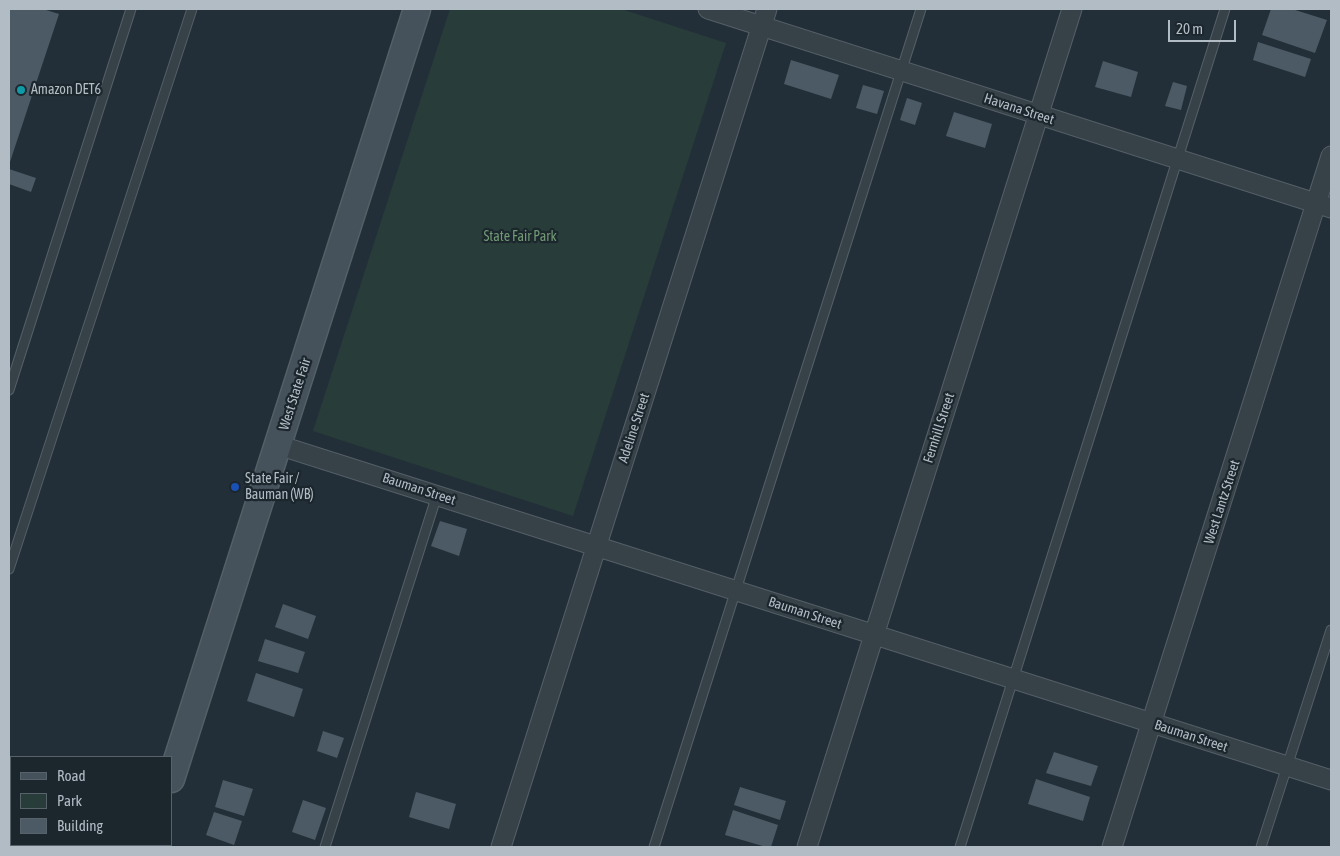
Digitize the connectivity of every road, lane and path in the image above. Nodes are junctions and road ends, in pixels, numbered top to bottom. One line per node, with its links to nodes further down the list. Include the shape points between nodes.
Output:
1 (131, 9): 14 (lane)
2 (192, 9): 18 (lane)
3 (417, 9): 15 (street, West State Fair)
4 (708, 9): 8 (street, Havana Street)
5 (921, 9): 9 (lane)
6 (1072, 9): 10 (street, Fernhill Street)
7 (1225, 9): 12 (lane)
8 (764, 18): 9 (street, Havana Street); 17 (street, Adeline Street)
9 (902, 71): 10 (street, Havana Street); 19 (lane)
10 (1039, 115): 12 (street, Havana Street); 21 (street, Fernhill Street)
11 (1331, 156): 13 (street, West Lantz Street)
12 (1177, 159): 13 (street, Havana Street); 22 (lane)
13 (1324, 206): 23 (street, West Lantz Street)
14 (9, 390)
15 (278, 445): 16 (street, Bauman Street); 25 (street, West State Fair)
16 (437, 495): 17 (street, Bauman Street); 27 (lane)
17 (597, 546): 19 (street, Bauman Street); 28 (street, Adeline Street)
18 (9, 569)
19 (736, 590): 21 (street, Bauman Street); 29 (lane)
20 (1331, 630): 24 (lane)
21 (874, 635): 22 (street, Bauman Street); 30 (street, Fernhill Street)
22 (1014, 679): 23 (street, Bauman Street); 31 (lane)
23 (1151, 723): 24 (street, Bauman Street); 32 (street, West Lantz Street)
24 (1287, 766): 26 (street, Bauman Street); 33 (lane)
25 (172, 776)
26 (1331, 780)
27 (325, 847)
28 (501, 847)
29 (654, 847)
30 (807, 847)
31 (960, 847)
32 (1112, 847)
33 (1261, 847)

